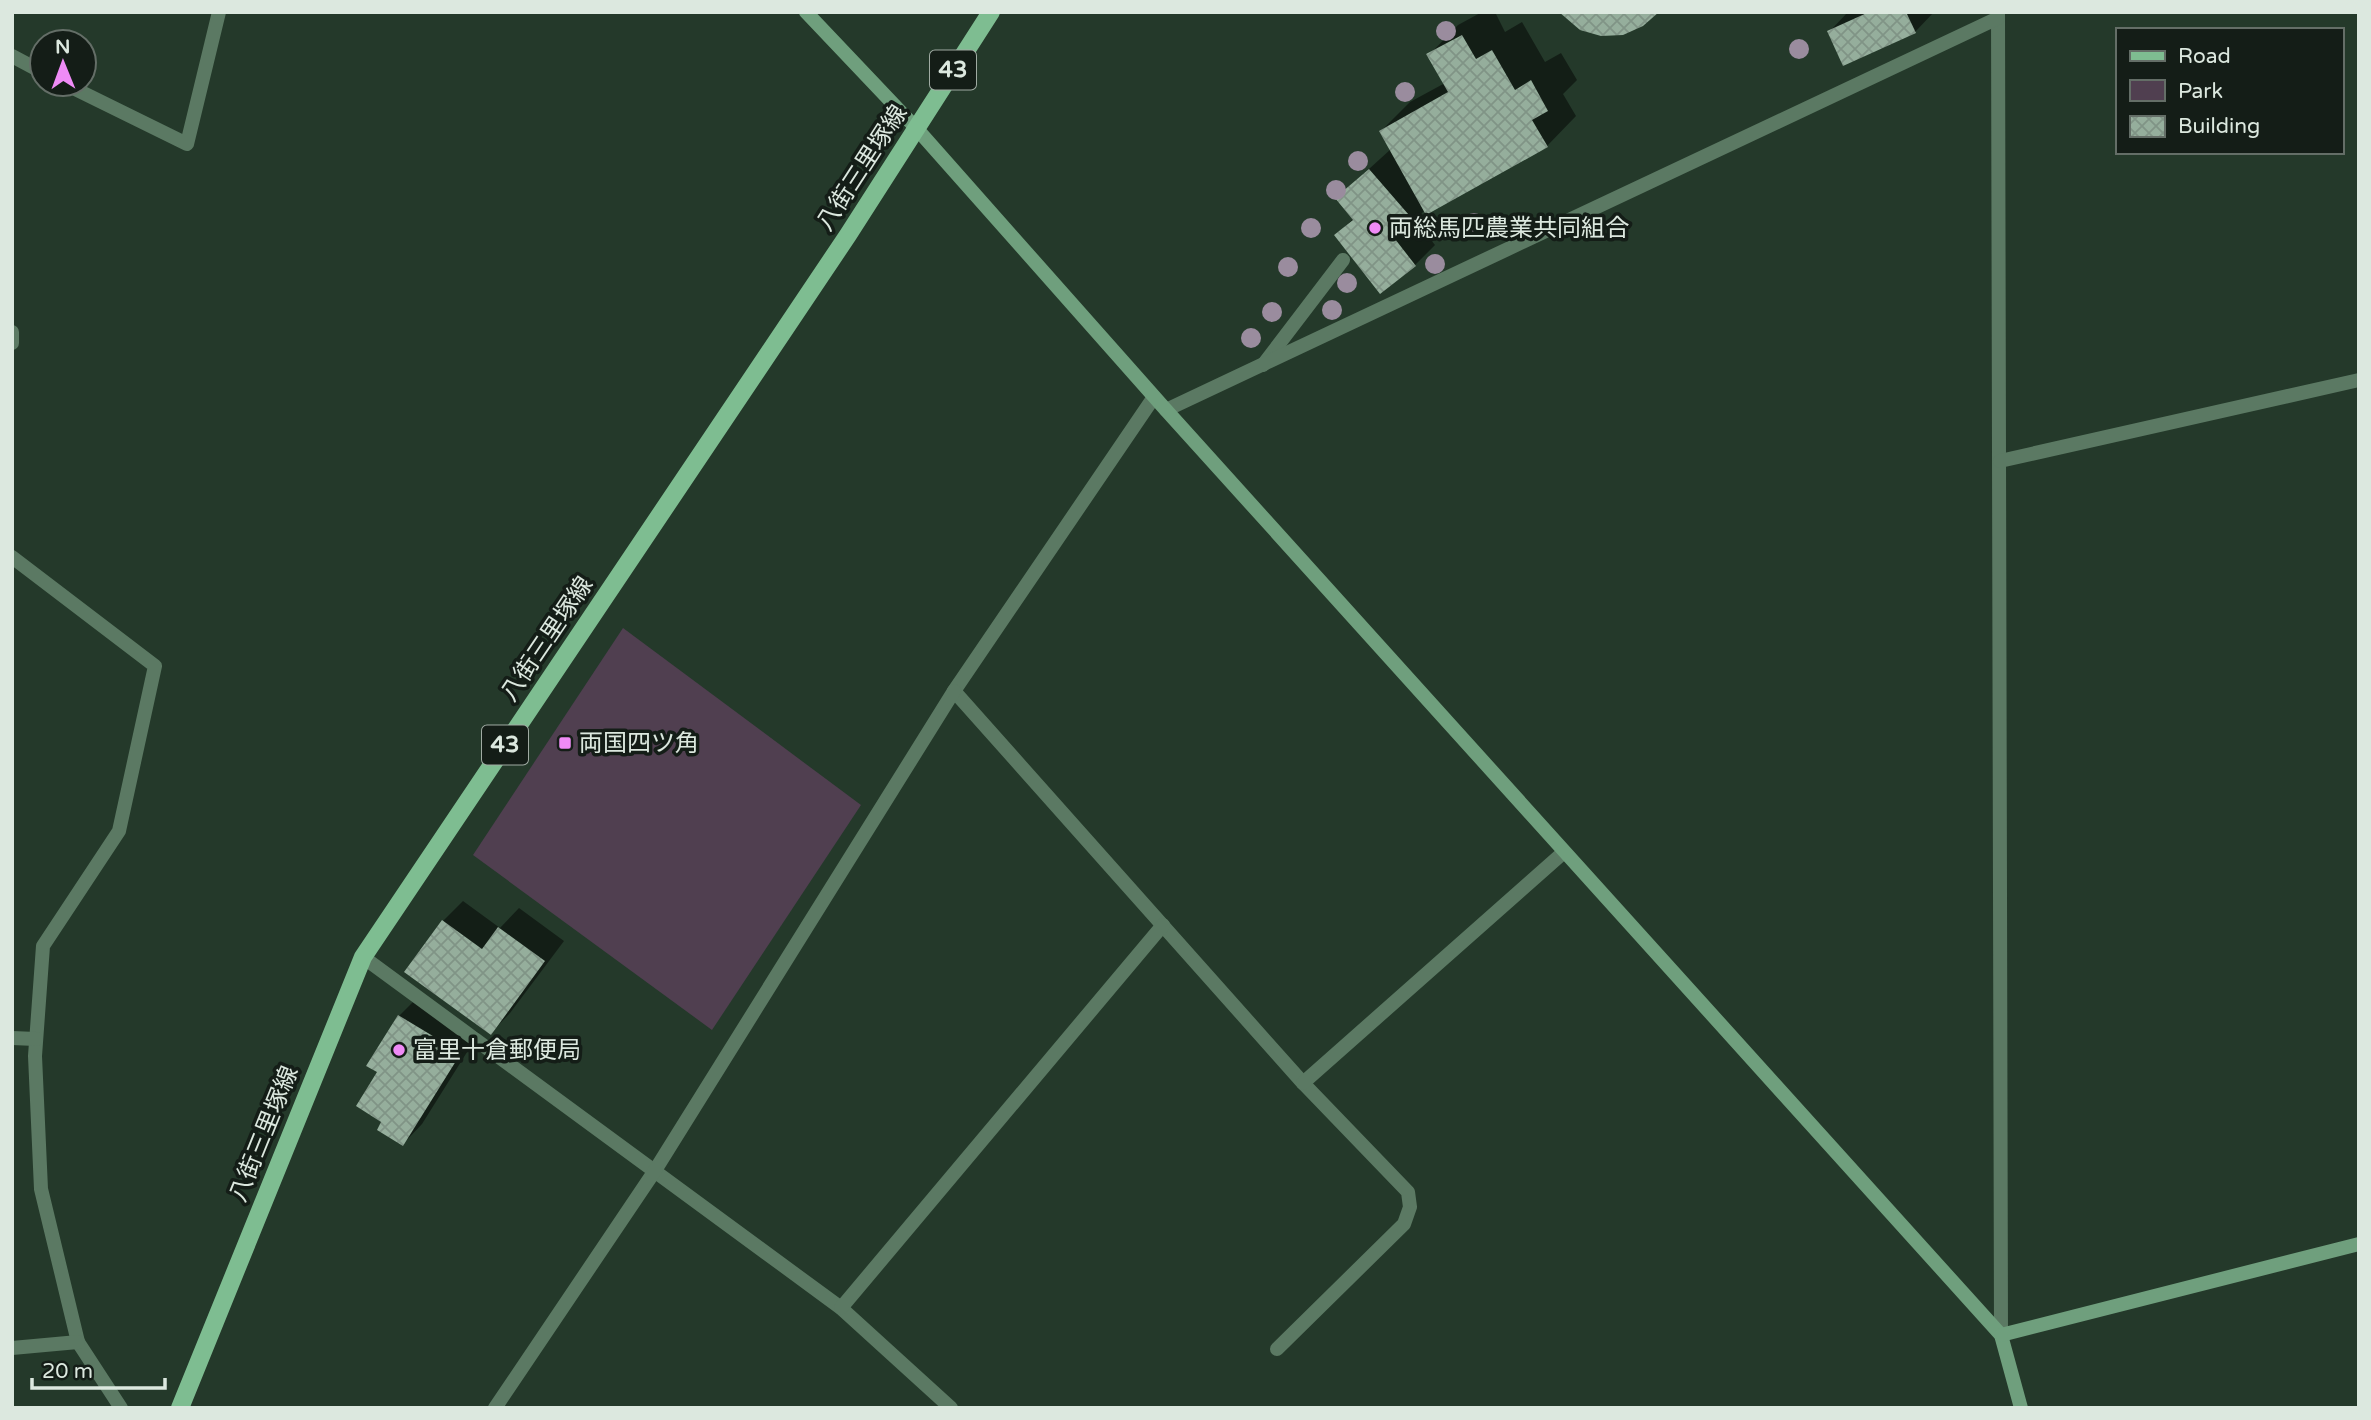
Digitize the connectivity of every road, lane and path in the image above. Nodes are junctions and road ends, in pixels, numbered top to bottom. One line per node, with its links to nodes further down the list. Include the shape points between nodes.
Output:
1 (219, 12): 7 (street, via 187,144)
2 (806, 12): 8 (street)
3 (991, 12): 8 (main road, 八街三里塚線 / 43)
4 (1998, 15): 12 (street); 16 (street)
5 (12, 56): 6 (street)
6 (28, 65)
7 (93, 98)
8 (917, 129): 14 (street); 21 (main road, 八街三里塚線 / 43)
9 (1343, 260): 12 (street)
10 (12, 332): 11 (street)
11 (12, 342)
12 (1263, 365): 15 (street)
13 (2359, 380): 16 (street)
14 (1154, 397): 15 (street); 18 (street)
15 (1166, 410): 19 (street)
16 (2000, 461): 28 (street)
17 (12, 557): 23 (street, via 155,666 119,831 43,946)
18 (954, 691): 20 (street); 25 (street)
19 (1564, 852): 24 (street); 28 (street)
20 (1163, 925): 24 (street); 27 (street)
21 (363, 957): 25 (street); 33 (main road, 八街三里塚線 / 43)
22 (12, 1038): 23 (street)
23 (36, 1039): 29 (street, via 41,1189)
24 (1303, 1083): 31 (street, via 1408,1192 1410,1207 1404,1224)
25 (654, 1172): 27 (street); 34 (street)
26 (2359, 1244): 28 (street)
27 (841, 1308): 35 (street)
28 (2001, 1335): 36 (street)
29 (78, 1342): 30 (street); 32 (street)
30 (12, 1348)
31 (1278, 1349)
32 (121, 1408)
33 (180, 1408)
34 (495, 1408)
35 (951, 1408)
36 (2021, 1408)

